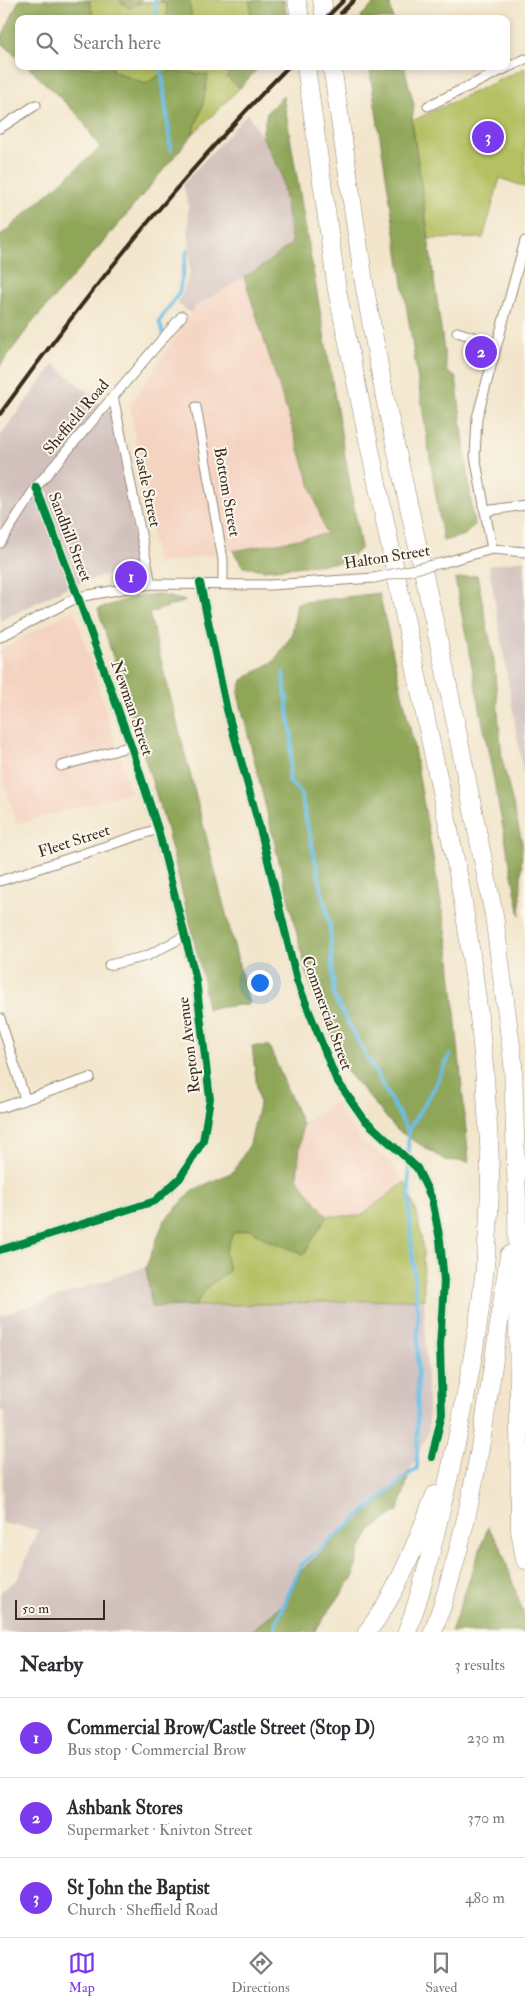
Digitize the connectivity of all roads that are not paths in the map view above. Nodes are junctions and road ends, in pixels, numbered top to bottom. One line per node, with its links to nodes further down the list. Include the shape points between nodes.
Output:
1 (297, 0): 3 (highway)
2 (322, 0): 4 (highway)
3 (299, 15)
4 (324, 15)
5 (525, 58): 6 (street)
6 (510, 65)
7 (307, 70): 42 (highway, via 338,300 459,878 483,1036 490,1172 486,1257)
8 (333, 70): 40 (highway, via 380,370 494,915 513,1062)
9 (501, 70): 11 (street)
10 (36, 105): 12 (street)
11 (428, 106)
12 (0, 128)
13 (525, 241): 16 (street)
14 (182, 316): 17 (street, Sheffield Road)
15 (457, 332): 16 (street)
16 (496, 344): 21 (street, via 477,418 475,456)
17 (113, 396): 19 (street, Sheffield Road); 27 (street, Castle Street)
18 (196, 407): 26 (street, Bottom Street, via 224,560)
19 (36, 487): 22 (street, Sheffield Road); 28 (street, Sandhill Street)
20 (525, 505): 21 (street)
21 (485, 511): 23 (street)
22 (0, 543)
23 (492, 549): 24 (street, Halton Street); 26 (street, Halton Street, bridge, via 374,578 270,585)
24 (525, 552)
25 (200, 583): 26 (street, Halton Street); 27 (street, Halton Street); 43 (street, Commercial Street, via 227,710 297,981 336,1079 364,1119 417,1168 432,1199 444,1281 440,1346 442,1414)
26 (223, 583)
27 (151, 584): 28 (street, Halton Street)
28 (78, 597): 29 (street, Halton Street); 30 (street, Newman Street)
29 (0, 637)
30 (131, 746): 31 (street); 32 (street, Newman Street)
31 (61, 766)
32 (158, 830): 33 (street, Fleet Street); 34 (street, Repton Avenue)
33 (0, 882)
34 (185, 936): 35 (street, via 147,956); 41 (street, Repton Avenue, via 196,980 210,1099 203,1141 180,1178 155,1201)
35 (109, 965)
36 (0, 1018): 38 (street)
37 (90, 1078): 38 (street)
38 (25, 1099): 39 (street)
39 (0, 1108)
40 (517, 1201): 44 (highway, via 520,1530); 47 (highway, via 476,1474 444,1602)
41 (0, 1250)
42 (457, 1439): 45 (highway, via 406,1569 382,1612); 46 (highway, via 422,1592)
43 (432, 1457)
44 (525, 1560)
45 (366, 1632)
46 (406, 1632)
47 (433, 1632)

